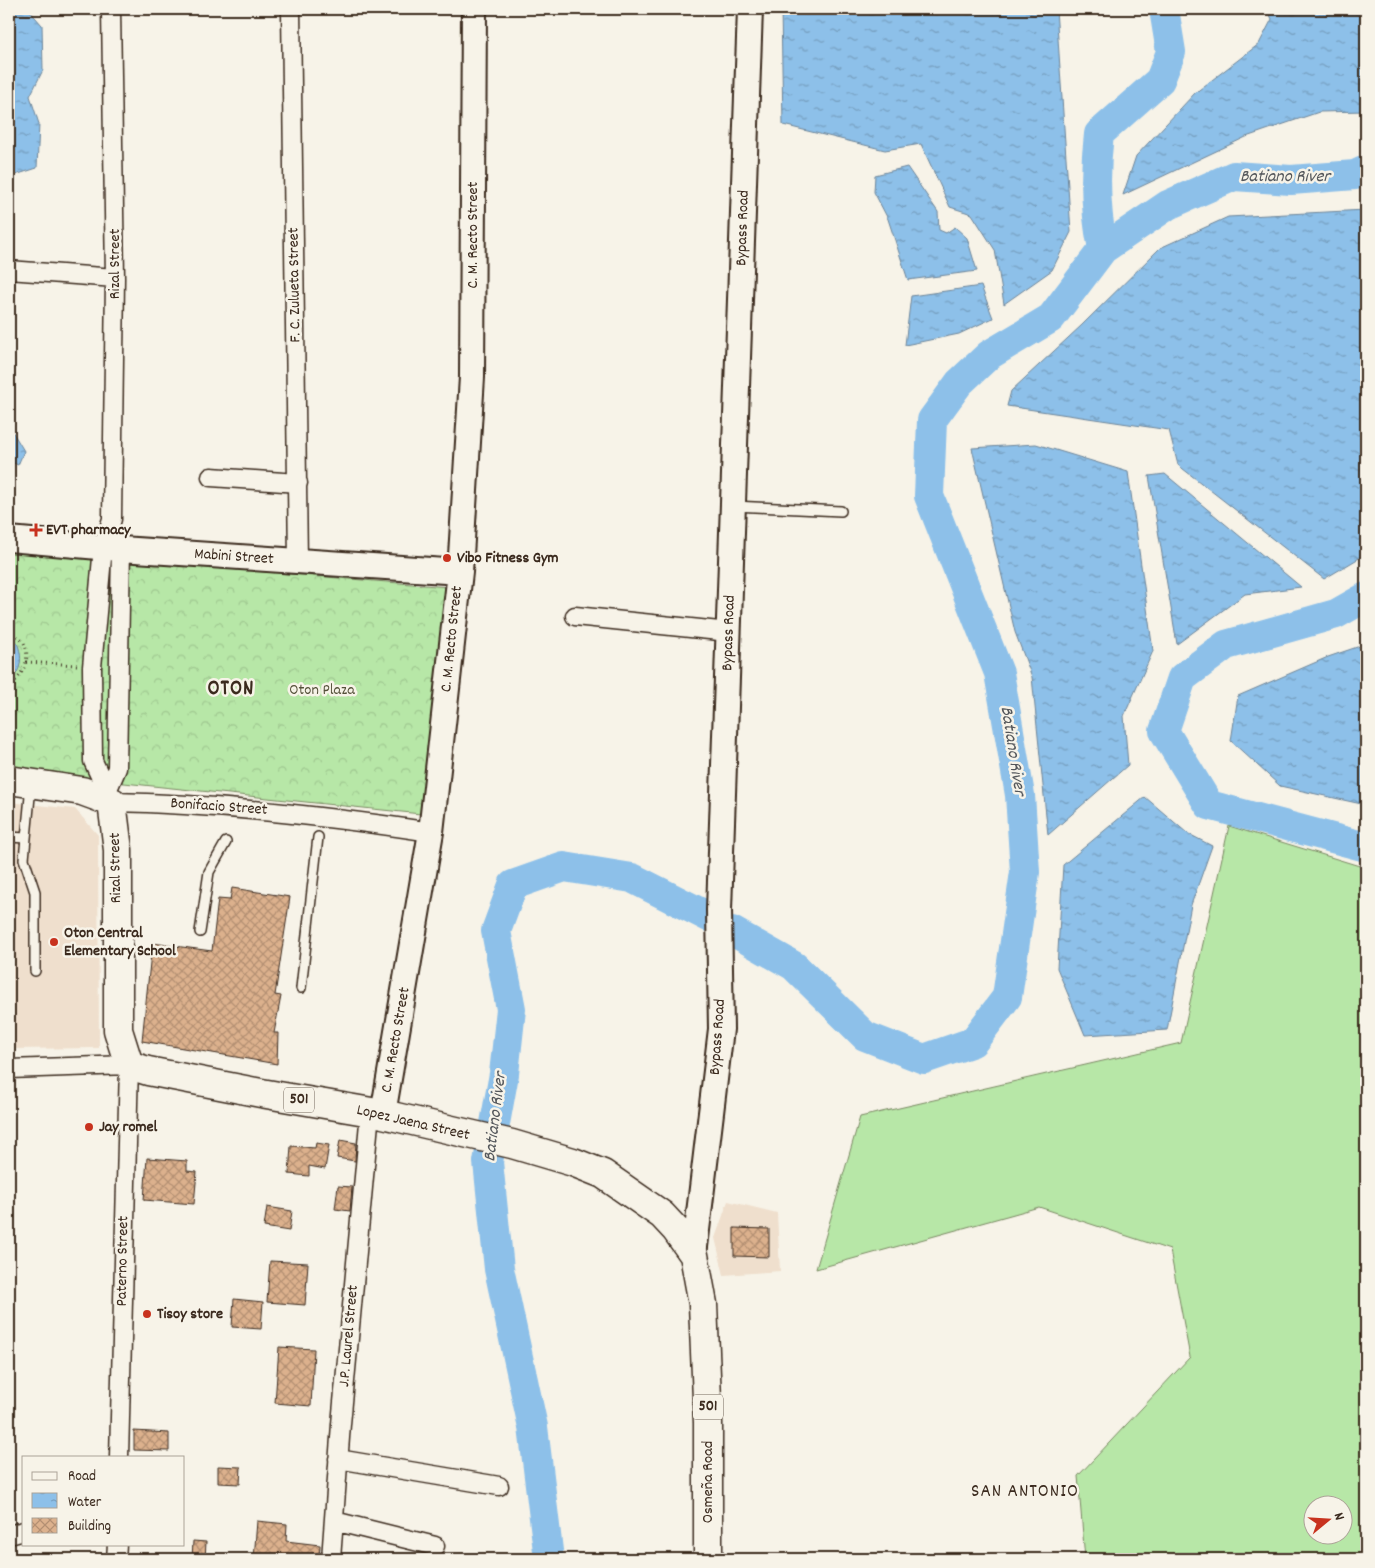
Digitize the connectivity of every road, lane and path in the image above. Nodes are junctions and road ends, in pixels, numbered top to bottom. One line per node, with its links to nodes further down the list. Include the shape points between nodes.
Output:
1 (111, 9): 6 (street, Rizal Street)
2 (291, 9): 8 (street, F. C. Zulueta Street)
3 (474, 9): 14 (street, C. M. Recto Street, via 472,377)
4 (750, 9): 9 (street, Bypass Road)
5 (9, 270): 6 (street)
6 (115, 278): 12 (street, Rizal Street)
7 (211, 477): 8 (street)
8 (298, 483): 13 (street, F. C. Zulueta Street)
9 (734, 506): 10 (lane); 17 (street, Bypass Road)
10 (841, 511)
11 (9, 539): 12 (street, Mabini Street)
12 (112, 548): 13 (street, Mabini Street); 19 (street, Rizal Street); 22 (street, Rizal Street, via 116,768)
13 (298, 562): 14 (street, Mabini Street)
14 (460, 572): 23 (street, C. M. Recto Street)
15 (575, 616): 17 (street)
16 (9, 631): 18 (path, via 24,643)
17 (730, 632): 34 (street, Bypass Road, via 719,910 722,1029)
18 (26, 662): 19 (path); 20 (path, via 20,678)
19 (92, 667): 22 (street, Rizal Street, via 93,761)
20 (9, 686)
21 (20, 782): 22 (main road, Bonifacio Street); 26 (lane)
22 (110, 795): 23 (street, Bonifacio Street, via 315,815); 31 (main road, Rizal Street, via 118,850 118,1030)
23 (431, 832): 33 (street, C. M. Recto Street)
24 (9, 837): 26 (lane)
25 (318, 837): 30 (lane)
26 (26, 838): 29 (lane, via 24,859 34,892)
27 (226, 842): 28 (lane, via 209,872)
28 (200, 932)
29 (35, 971)
30 (301, 988)
31 (129, 1065): 32 (street); 33 (main road, Lopez Jaena Street / 501); 35 (street, Paterno Street)
32 (9, 1069)
33 (376, 1113): 34 (main road, Lopez Jaena Street / 501, via 512,1144 603,1174 662,1215); 36 (street, J.P. Laurel Street)
34 (694, 1255): 45 (main road, Osmeña Road / 501, via 703,1304 708,1424)
35 (119, 1456)
36 (338, 1459): 37 (street); 38 (street, J.P. Laurel Street)
37 (499, 1486)
38 (334, 1521): 42 (street); 44 (street, J.P. Laurel Street)
39 (22, 1531): 40 (street)
40 (9, 1534)
41 (117, 1546): 43 (street)
42 (435, 1546)
43 (116, 1559)
44 (332, 1559)
45 (708, 1559)

